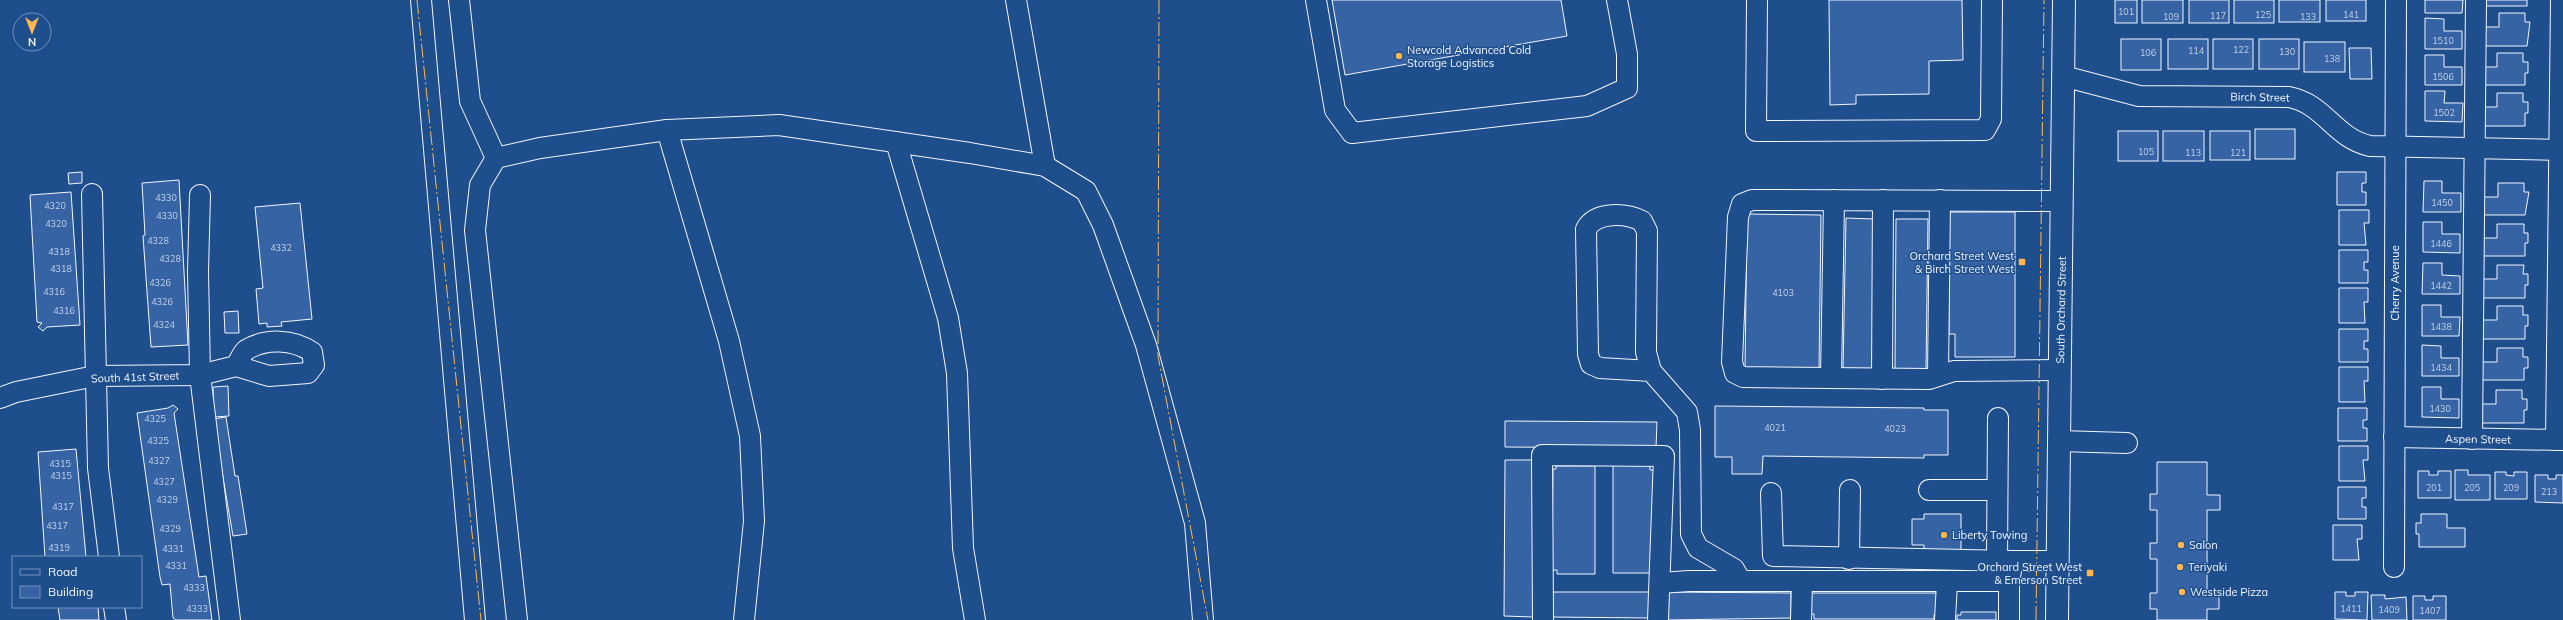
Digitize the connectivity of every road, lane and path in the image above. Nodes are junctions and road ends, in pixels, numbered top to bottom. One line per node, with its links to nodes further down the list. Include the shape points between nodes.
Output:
1 (421, 0): 60 (street)
2 (459, 0): 19 (street, via 470,101)
3 (1016, 0): 20 (street)
4 (1316, 0): 5 (street, via 1335,110 1352,133 1587,106 1627,88 1627,54)
5 (1617, 0)
6 (1757, 0): 7 (street, via 1756,130 1985,130 1991,119)
7 (1992, 0)
8 (2064, 0): 12 (main road, South Orchard Street)
9 (2396, 0): 16 (street, Cherry Avenue)
10 (2476, 0): 17 (street)
11 (2561, 0): 13 (street)
12 (2063, 76): 16 (street, Birch Street, via 2139,96 2301,99 2319,110 2342,134 2355,142); 26 (main road, South Orchard Street)
13 (2562, 76): 18 (street)
14 (667, 130): 15 (street, via 779,125); 19 (street, via 540,148); 62 (street, via 730,340 750,436 754,521)
15 (896, 142): 20 (street); 63 (street, via 948,318 956,373 963,548)
16 (2396, 147): 17 (street, Birch Street); 38 (street, Cherry Avenue)
17 (2475, 148): 18 (street, Birch Street); 39 (street)
18 (2562, 150): 27 (street)
19 (496, 158): 61 (street, via 480,185 475,230)
20 (1045, 166): 64 (street, via 1086,191 1104,225 1146,345 1195,523)
21 (92, 194): 32 (street)
22 (200, 195): 31 (street)
23 (1834, 200): 24 (street); 34 (street); 34 (street, via 1752,200 1742,204 1738,217 1732,362 1736,372 1743,377)
24 (1883, 200): 25 (street); 35 (street)
25 (1940, 200): 26 (street); 33 (street)
26 (2062, 201): 29 (main road, South Orchard Street)
27 (2561, 225): 40 (street)
28 (236, 366): 31 (street, South 41st Street)
29 (2060, 370): 33 (street, via 1954,371); 41 (main road, South Orchard Street)
30 (1651, 371): 30 (street, via 1646,352 1647,231 1642,221 1633,217 1599,216 1590,222 1586,229 1588,354 1591,364 1600,368); 52 (street, via 1687,412 1690,430 1691,534 1698,548 1734,569)
31 (200, 375): 32 (street, South 41st Street); 59 (street)
32 (95, 376): 36 (street, South 41st Street, via 16,392); 47 (street, via 98,468)
33 (1938, 376): 35 (street, via 1930,379)
34 (1831, 378): 35 (street)
35 (1882, 378)
36 (0, 398)
37 (1998, 418): 45 (street)
38 (2394, 438): 39 (street, Aspen Street); 51 (street, Cherry Avenue)
39 (2472, 439): 40 (street, Aspen Street)
40 (2560, 440)
41 (2059, 441): 42 (street); 50 (main road, South Orchard Street)
42 (2127, 443)
43 (1850, 490): 48 (street)
44 (1929, 490): 45 (street)
45 (1997, 490): 49 (street)
46 (1771, 493): 48 (street, via 1773,556)
47 (108, 556)
48 (1849, 559): 49 (street)
49 (2005, 561): 50 (street); 53 (street)
50 (2058, 561): 70 (main road, South Orchard Street)
51 (2394, 567)
52 (1741, 581): 54 (street); 56 (street)
53 (2009, 581): 55 (street); 69 (street)
54 (1802, 582): 55 (street); 67 (street)
55 (1947, 582): 68 (street)
56 (1660, 583): 65 (street, via 1664,456 1542,455); 66 (street)
57 (114, 608): 58 (street)
58 (116, 620)
59 (230, 620)
60 (476, 620)
61 (517, 620)
62 (744, 620)
63 (975, 620)
64 (1203, 620)
65 (1543, 620)
66 (1658, 620)
67 (1800, 620)
68 (1944, 620)
69 (2009, 620)
70 (2058, 620)

